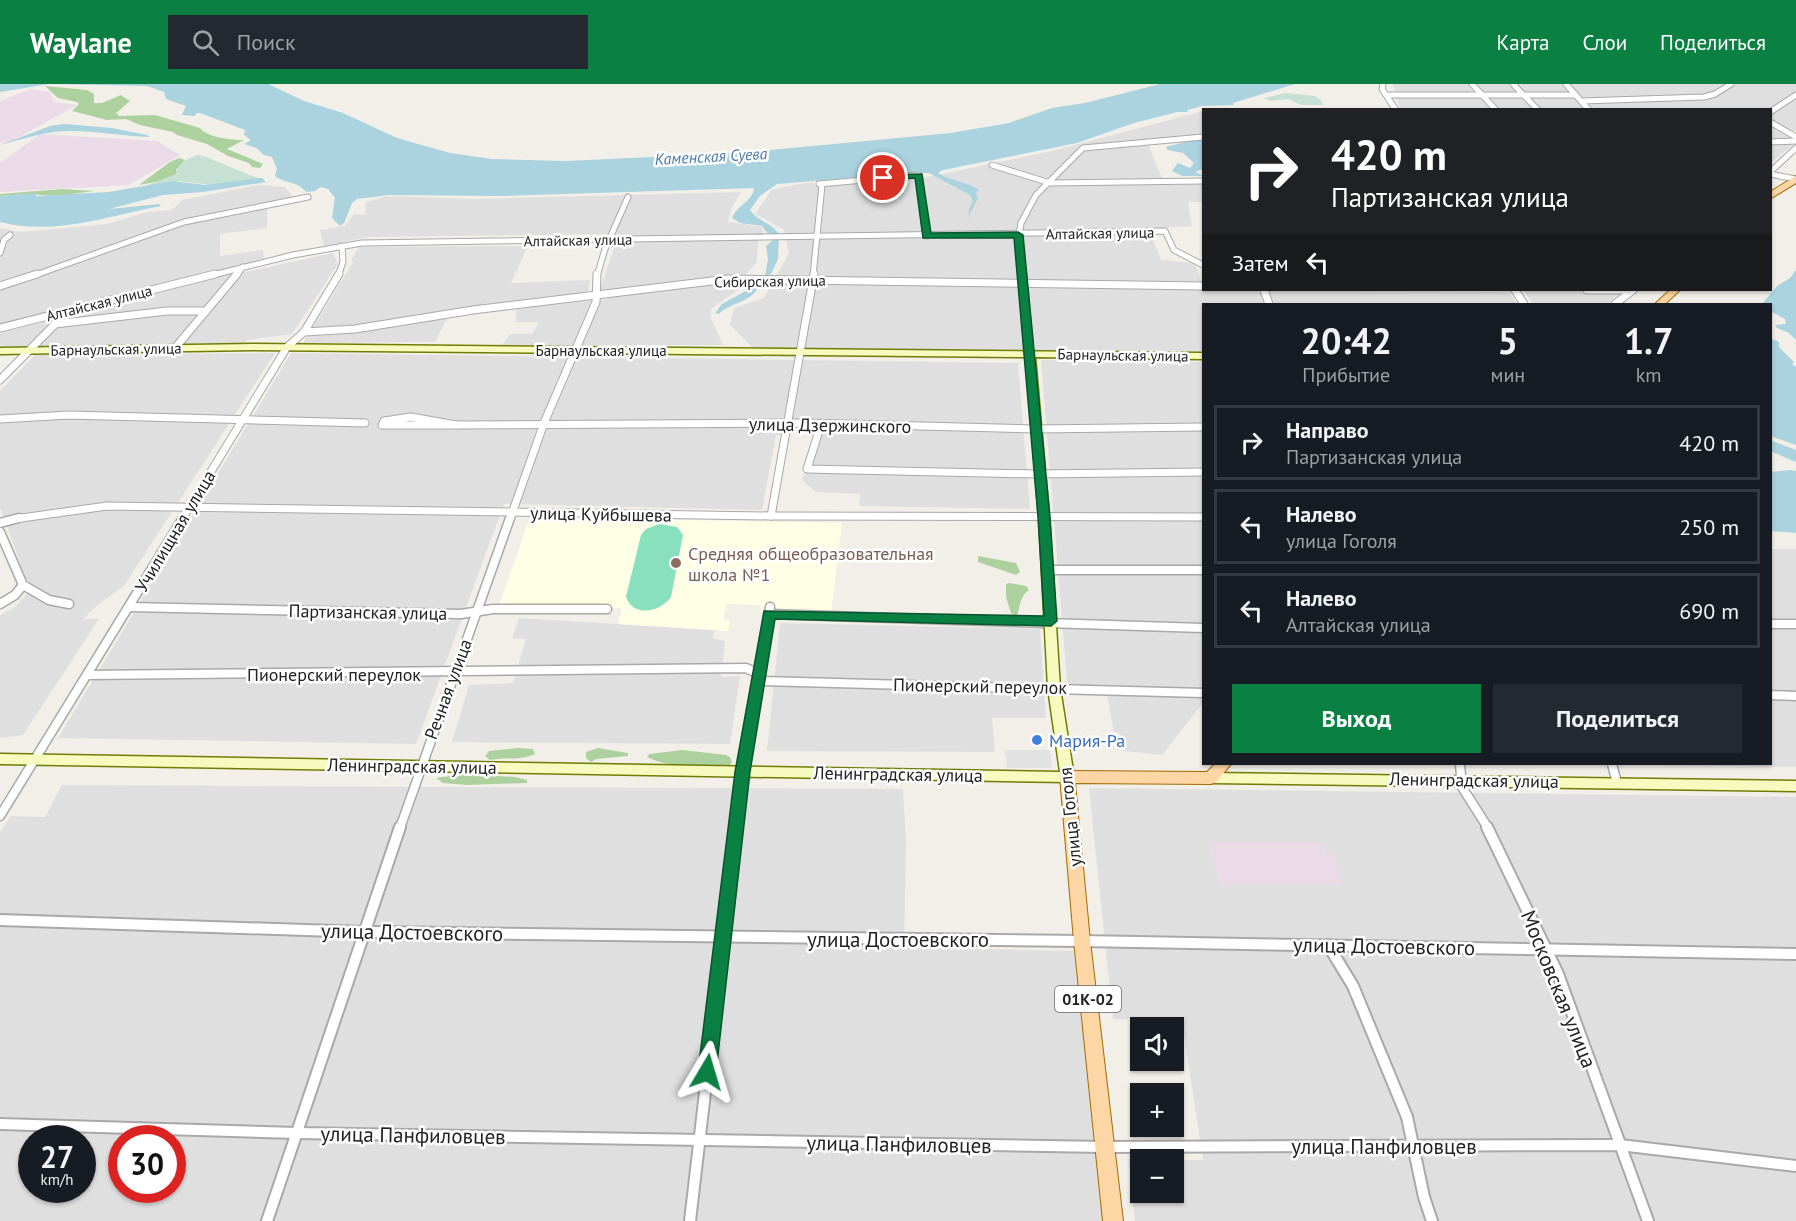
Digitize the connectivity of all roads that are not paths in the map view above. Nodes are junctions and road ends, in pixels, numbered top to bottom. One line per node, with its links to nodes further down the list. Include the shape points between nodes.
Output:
1 (1383, 84): 8 (street)
2 (1472, 84): 7 (street)
3 (1514, 84): 6 (street)
4 (1566, 84): 9 (street)
5 (1731, 84): 11 (street, via 1704,96)
6 (1522, 93): 7 (street); 9 (street); 14 (street)
7 (1482, 94): 8 (street); 13 (street)
8 (1387, 95): 12 (street)
9 (1576, 95): 11 (street)
10 (1796, 95): 16 (street)
11 (1581, 101): 15 (street)
12 (1395, 108)
13 (1494, 108)
14 (1536, 108)
15 (1587, 108)
16 (1772, 111)
17 (1772, 123): 19 (street)
18 (1202, 137): 27 (street, улица Гоголя, via 1083,148)
19 (1796, 139): 20 (street)
20 (1772, 142)
21 (1796, 148): 23 (street)
22 (992, 165): 27 (street)
23 (1772, 171)
24 (1772, 173): 25 (street)
25 (1796, 179): 28 (main road)
26 (1202, 181): 27 (street)
27 (1050, 183): 32 (street, улица Гоголя, via 1028,208)
28 (1772, 195)
29 (308, 197): 42 (street, via 184,222)
30 (628, 197): 35 (street, Речная улица)
31 (10, 235): 37 (street)
32 (1018, 235): 33 (street, Алтайская улица); 38 (street, Алтайская улица, via 1165,231 1166,242 1173,250); 41 (street, улица Гоголя)
33 (927, 236): 34 (street, Алтайская улица); 34 (street, via 919,176 819,184)
34 (816, 237): 35 (street, Алтайская улица); 40 (street)
35 (609, 240): 36 (street, Алтайская улица); 46 (street, Речная улица, via 594,283)
36 (342, 246): 39 (street, Алтайская улица); 53 (street, Училищная улица, via 340,273)
37 (0, 253)
38 (1202, 264)
39 (244, 267): 49 (street, Алтайская улица); 50 (street)
40 (813, 280): 41 (street, Сибирская улица); 46 (street, Сибирская улица, via 728,279); 59 (street)
41 (1023, 283): 43 (street, Сибирская улица); 60 (street, улица Гоголя)
42 (0, 286)
43 (1202, 286)
44 (1631, 291): 47 (street)
45 (1674, 291): 48 (main road)
46 (594, 296): 53 (street, Сибирская улица, via 355,329); 56 (street, Речная улица, via 596,302)
47 (1616, 303)
48 (1661, 303)
49 (68, 311): 51 (street); 52 (street, Алтайская улица)
50 (206, 311): 51 (street, via 148,312); 54 (street)
51 (55, 324): 58 (street)
52 (0, 328)
53 (304, 332): 55 (street, Училищная улица)
54 (175, 348): 55 (street, Барнаульская улица); 58 (street, Барнаульская улица)
55 (286, 348): 56 (street, Барнаульская улица); 64 (street, Училищная улица)
56 (577, 350): 59 (street, Барнаульская улица); 66 (street, Речная улица)
57 (0, 351): 58 (street, Барнаульская улица)
58 (30, 351): 62 (street)
59 (800, 352): 60 (street, Барнаульская улица); 68 (street)
60 (1030, 354): 61 (street, Барнаульская улица); 71 (street, улица Гоголя)
61 (1202, 356)
62 (0, 380)
63 (0, 419): 64 (street, via 69,415)
64 (242, 420): 65 (street); 74 (street, Училищная улица)
65 (365, 423)
66 (543, 423): 68 (street, улица Дзержинского); 69 (street, улица Дзержинского); 75 (street, Речная улица)
67 (805, 423): 68 (street, улица Дзержинского); 71 (street, улица Дзержинского); 73 (street, via 818,434 807,469)
68 (787, 424): 76 (street)
69 (457, 425): 69 (street, улица Дзержинского, via 385,426 382,425 388,419 439,419)
70 (1202, 427): 71 (street, улица Дзержинского)
71 (1036, 429): 73 (street, улица Гоголя)
72 (1202, 472): 73 (street)
73 (1040, 474): 77 (street, улица Гоголя)
74 (189, 507): 75 (street, улица Куйбышева); 79 (street, улица Куйбышева, via 107,506); 86 (street, Училищная улица)
75 (511, 513): 76 (street, улица Куйбышева); 88 (street, Речная улица)
76 (771, 516): 77 (street, улица Куйбышева)
77 (1044, 517): 78 (street, улица Куйбышева); 81 (street, улица Гоголя)
78 (1202, 517)
79 (0, 523)
80 (0, 532): 83 (street)
81 (1047, 570): 82 (street); 89 (street, улица Гоголя)
82 (1202, 570)
83 (23, 585): 84 (street); 85 (street, via 49,600)
84 (0, 604)
85 (69, 604)
86 (129, 607): 88 (street, Партизанская улица, via 461,614); 94 (street, Училищная улица)
87 (607, 609): 88 (street, Партизанская улица)
88 (477, 610): 93 (street, Речная улица)
89 (1051, 621): 92 (street); 95 (street, via 770,611); 96 (street, улица Гоголя)
90 (1772, 624): 91 (street)
91 (1796, 624)
92 (1202, 628)
93 (454, 673): 94 (street, Пионерский переулок); 95 (street, Пионерский переулок, via 746,668); 105 (street, Речная улица)
94 (87, 675): 101 (street, Училищная улица)
95 (758, 678): 96 (street, Пионерский переулок); 106 (street)
96 (1054, 688): 97 (street, Пионерский переулок); 107 (street, улица Гоголя)
97 (1202, 693)
98 (1772, 695): 99 (street)
99 (1796, 696)
100 (0, 759): 101 (street, Ленинградская улица)
101 (36, 759): 105 (street, Ленинградская улица); 112 (street, Училищная улица)
102 (1223, 765): 108 (main road)
103 (1460, 765): 109 (street, Московская улица)
104 (1612, 765): 110 (street)
105 (421, 766): 106 (street, Ленинградская улица); 114 (street, Речная улица)
106 (742, 772): 107 (street, Ленинградская улица); 115 (street)
107 (1067, 777): 108 (main road, Ленинградская улица); 116 (main road, улица Гоголя / 01К-02)
108 (1211, 778): 109 (street, Ленинградская улица)
109 (1461, 780): 110 (street, Ленинградская улица); 118 (street, Московская улица, via 1492,834)
110 (1617, 783): 111 (street, Ленинградская улица)
111 (1796, 786)
112 (0, 816)
113 (0, 920): 114 (street, улица Достоевского)
114 (365, 932): 115 (street, улица Достоевского); 121 (street, Речная улица)
115 (723, 936): 116 (street, улица Достоевского); 122 (street)
116 (1082, 941): 117 (street, улица Достоевского); 125 (main road, улица Гоголя / 01К-02)
117 (1328, 945): 118 (street, улица Достоевского); 124 (street, via 1353,986 1407,1118)
118 (1546, 949): 119 (street, улица Достоевского); 123 (street, Московская улица)
119 (1796, 954)
120 (0, 1124): 121 (street, улица Панфиловцев)
121 (297, 1133): 122 (street, улица Панфиловцев); 127 (street, Речная улица)
122 (699, 1141): 125 (street, улица Панфиловцев); 128 (street)
123 (1620, 1145): 124 (street, улица Панфиловцев); 126 (street, улица Панфиловцев); 131 (street, Московская улица)
124 (1413, 1146): 125 (street, улица Панфиловцев); 130 (street)
125 (1104, 1147): 129 (main road, улица Гоголя / 01К-02)
126 (1796, 1166)
127 (267, 1221)
128 (690, 1221)
129 (1113, 1221)
130 (1432, 1221)
131 (1648, 1221)

